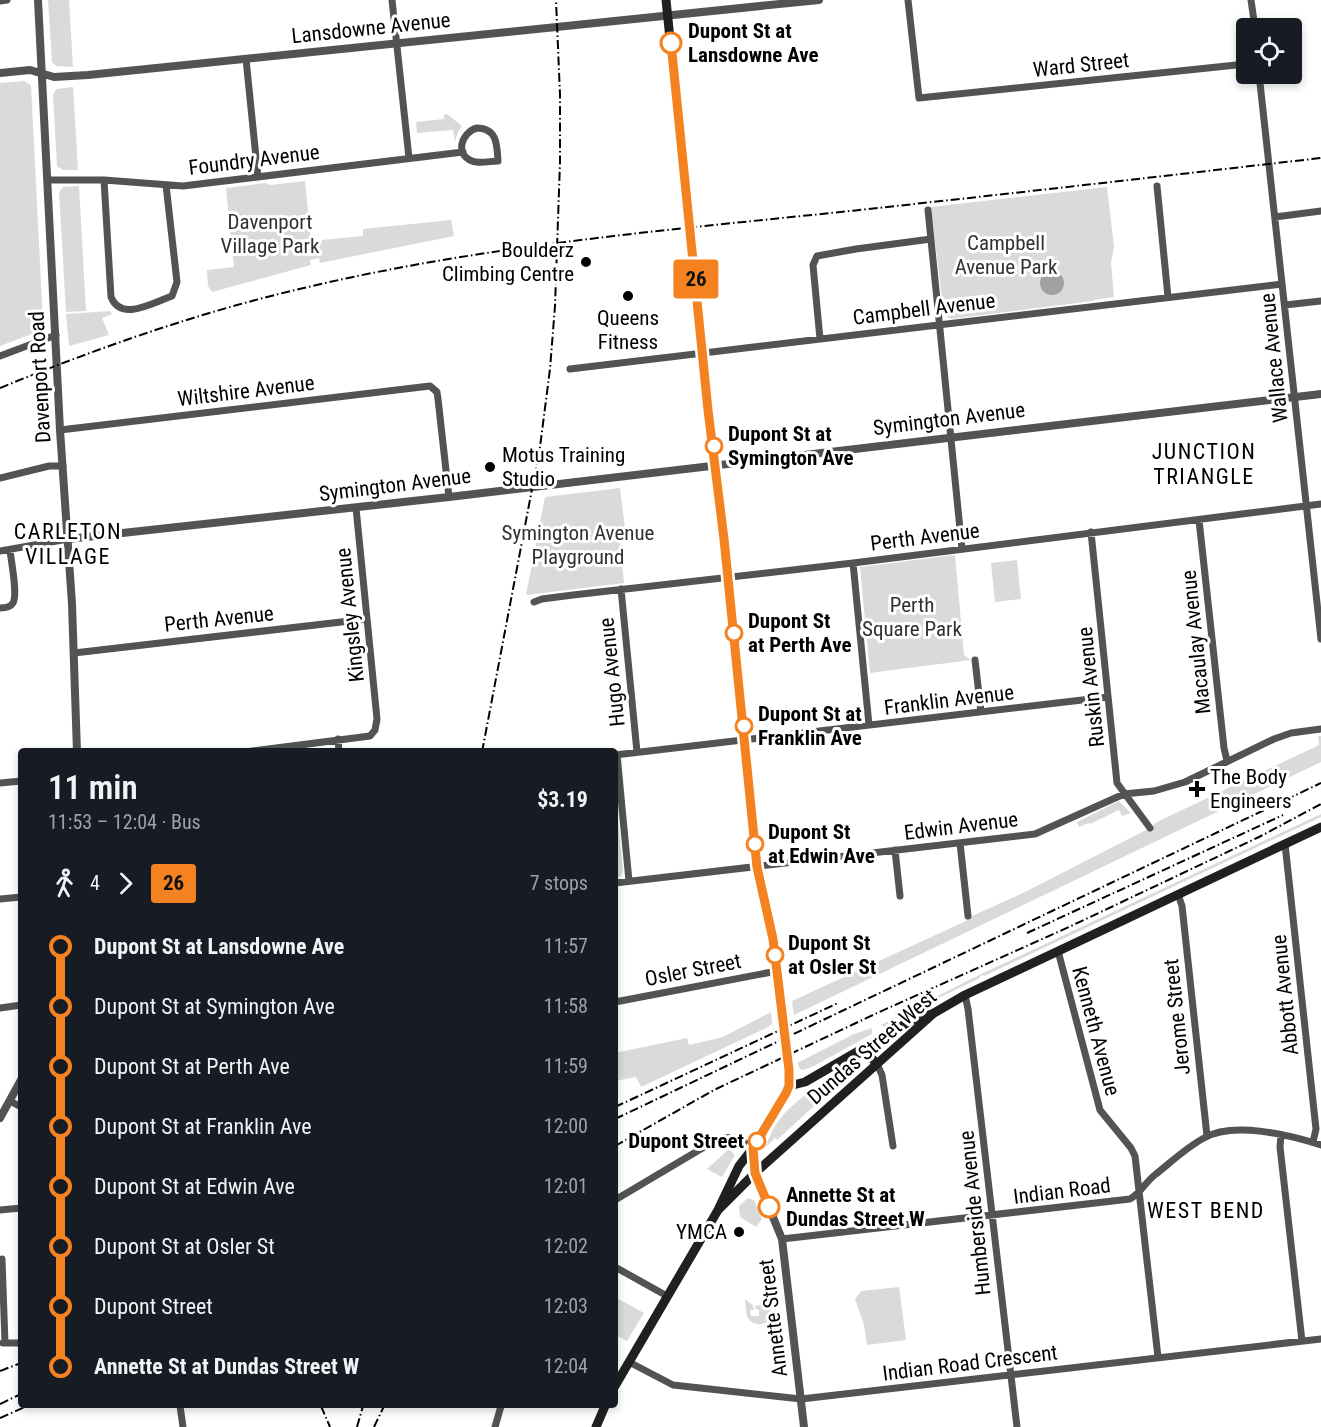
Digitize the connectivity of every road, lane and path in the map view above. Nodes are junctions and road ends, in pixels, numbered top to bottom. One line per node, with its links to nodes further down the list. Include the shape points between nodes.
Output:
1 (7, 0): 8 (street)
2 (38, 0): 15 (street, Davenport Road)
3 (393, 0): 11 (street)
4 (666, 0): 9 (main road)
5 (819, 0): 9 (street, Lansdowne Avenue)
6 (908, 0): 13 (street, Ward Street, via 919,98)
7 (1251, 0): 10 (street)
8 (0, 1)
9 (668, 15): 11 (street, Lansdowne Avenue); 35 (main road)
10 (1253, 18)
11 (397, 44): 12 (street, Lansdowne Avenue); 18 (street)
12 (246, 59): 15 (street, Lansdowne Avenue, via 54,77); 19 (street)
13 (1236, 65)
14 (0, 73): 15 (street, Lansdowne Avenue, via 30,70)
15 (42, 74): 20 (street, Davenport Road)
16 (1260, 84): 26 (street, Wallace Avenue)
17 (463, 152): 17 (street, via 472,162 498,160 496,139 482,128 465,134); 18 (street, Foundry Avenue)
18 (409, 158): 19 (street, Foundry Avenue)
19 (258, 177): 22 (street, Foundry Avenue)
20 (48, 180): 21 (street, Foundry Avenue); 33 (street, Davenport Road)
21 (105, 180): 22 (street, Foundry Avenue); 22 (street, via 111,297 114,305 123,310 172,297 175,291)
22 (166, 185)
23 (1156, 186): 29 (street)
24 (928, 210): 27 (street)
25 (1321, 211): 26 (street)
26 (1275, 218): 28 (street, Wallace Avenue)
27 (931, 239): 32 (street); 34 (street, via 817,256 813,265)
28 (1282, 284): 29 (street, Campbell Avenue); 31 (street, Wallace Avenue)
29 (1168, 297): 32 (street, Campbell Avenue)
30 (1321, 301): 31 (street)
31 (1285, 304): 39 (street, Wallace Avenue)
32 (939, 324): 34 (street, Campbell Avenue); 41 (street)
33 (56, 335): 36 (street); 40 (street, Davenport Road)
34 (820, 339): 35 (street, Campbell Avenue)
35 (704, 353): 37 (street, Campbell Avenue); 42 (main road)
36 (0, 356)
37 (570, 369)
38 (1321, 394): 39 (street, Symington Avenue)
39 (1294, 397): 41 (street, Symington Avenue); 47 (street, Wallace Avenue)
40 (60, 430): 43 (street, Davenport Road); 45 (street, Wiltshire Avenue, via 426,386 434,388 438,399)
41 (951, 436): 42 (street, Symington Avenue); 52 (street)
42 (716, 465): 45 (street, Symington Avenue); 56 (main road)
43 (63, 466): 44 (street); 51 (street, Davenport Road)
44 (0, 478)
45 (449, 497): 48 (street, Symington Avenue)
46 (1321, 504): 47 (street, Perth Avenue)
47 (1307, 506): 49 (street, Perth Avenue); 61 (street, Wallace Avenue)
48 (356, 508): 51 (street, Symington Avenue); 60 (street, Kingsley Avenue)
49 (1199, 520): 50 (street, Perth Avenue); 75 (street, Macaulay Avenue)
50 (1090, 532): 52 (street, Perth Avenue); 64 (street, Ruskin Avenue)
51 (68, 539): 53 (street, Symington Avenue); 62 (street, Davenport Road)
52 (962, 549): 55 (street, Perth Avenue)
53 (10, 550): 54 (street, Symington Avenue); 59 (street, via 15,593 13,603)
54 (0, 551)
55 (853, 563): 56 (street, Perth Avenue); 66 (street)
56 (728, 576): 57 (street, Perth Avenue); 69 (main road)
57 (621, 589): 58 (street, Perth Avenue); 73 (street, Hugo Avenue)
58 (534, 603)
59 (0, 608)
60 (367, 619): 62 (street, Perth Avenue); 68 (street, Kingsley Avenue, via 375,730 369,736)
61 (1321, 636)
62 (74, 652): 70 (street, Davenport Road)
63 (975, 660): 65 (street)
64 (1108, 698): 65 (street, Franklin Avenue); 79 (street, Ruskin Avenue, via 1117,783)
65 (981, 712): 66 (street, Franklin Avenue)
66 (869, 726): 69 (street, Franklin Avenue)
67 (1321, 729): 75 (street, Edwin Avenue, via 1282,736)
68 (338, 739): 71 (street); 72 (street)
69 (745, 740): 73 (street, Franklin Avenue); 85 (main road)
70 (77, 748)
71 (274, 748)
72 (339, 748)
73 (637, 752): 74 (street, Franklin Avenue)
74 (618, 755)
75 (1227, 761): 79 (street, Edwin Avenue, via 1170,787)
76 (618, 774): 86 (street)
77 (18, 781): 78 (street)
78 (0, 783)
79 (1124, 794): 81 (street, Ruskin Avenue); 82 (street, Edwin Avenue, via 1035,834)
80 (1321, 827): 83 (main road, Dundas Street West)
81 (1150, 828)
82 (960, 843): 84 (street, Edwin Avenue); 92 (street)
83 (1285, 844): 88 (main road, Dundas Street West); 109 (street, Abbott Avenue)
84 (895, 850): 85 (street, Edwin Avenue); 89 (street)
85 (757, 867): 86 (street, Edwin Avenue); 94 (main road)
86 (629, 881): 87 (street, Edwin Avenue)
87 (618, 883)
88 (1178, 894): 93 (main road, Dundas Street West); 108 (street, Jerome Street)
89 (900, 896)
90 (18, 897): 91 (street)
91 (0, 899)
92 (968, 916)
93 (1058, 951): 95 (main road, Dundas Street West); 113 (street, Kenneth Avenue, via 1100,1110 1133,1152)
94 (777, 971): 96 (street, Osler Street); 103 (main road)
95 (965, 995): 99 (main road, Dundas Street West); 118 (street, Humberside Avenue)
96 (618, 1001)
97 (18, 1005): 98 (street)
98 (0, 1008)
99 (934, 1013): 100 (main road, via 912,1020); 101 (main road, Dundas Street West)
100 (857, 1053): 101 (main road, via 868,1054); 103 (main road, via 805,1082)
101 (877, 1064): 110 (street); 112 (main road, Dundas Street West)
102 (18, 1086): 104 (street)
103 (789, 1086): 111 (main road)
104 (10, 1101): 105 (street); 106 (street)
105 (18, 1105)
106 (0, 1118)
107 (1281, 1135): 108 (street, Indian Road, via 1243,1130); 109 (street, Indian Road); 124 (street)
108 (1207, 1136): 113 (street, Indian Road, via 1152,1177)
109 (1317, 1144)
110 (893, 1146)
111 (753, 1148): 112 (main road); 114 (street, via 739,1138 724,1137); 117 (main road)
112 (755, 1173): 117 (main road, Dundas Street West); 119 (street, Annette Street)
113 (1140, 1192): 118 (street, Indian Road, via 1130,1199); 127 (street, Kenneth Avenue)
114 (618, 1198)
115 (18, 1208): 116 (street)
116 (0, 1210)
117 (718, 1210): 122 (main road, Dundas Street West)
118 (991, 1216): 119 (street, Indian Road); 129 (street, Humberside Avenue)
119 (782, 1239): 131 (street, Annette Street)
120 (2, 1259): 125 (street)
121 (618, 1269): 122 (street)
122 (667, 1296): 128 (main road, Dundas Street West)
123 (1321, 1339): 124 (street, Indian Road Crescent)
124 (1302, 1341): 127 (street, Indian Road Crescent)
125 (2, 1343): 126 (street)
126 (18, 1343)
127 (1158, 1357): 129 (street, Indian Road Crescent)
128 (629, 1362): 130 (main road, Dundas Street West); 131 (street, Indian Road Crescent, via 673,1385)
129 (1010, 1376): 131 (street, Indian Road Crescent); 139 (street, Humberside Avenue)
130 (618, 1381)
131 (801, 1399): 138 (street, Annette Street)
132 (180, 1408): 135 (street)
133 (500, 1408): 136 (street)
134 (604, 1408): 137 (main road)
135 (183, 1427)
136 (495, 1427)
137 (596, 1427)
138 (804, 1427)
139 (1017, 1427)

